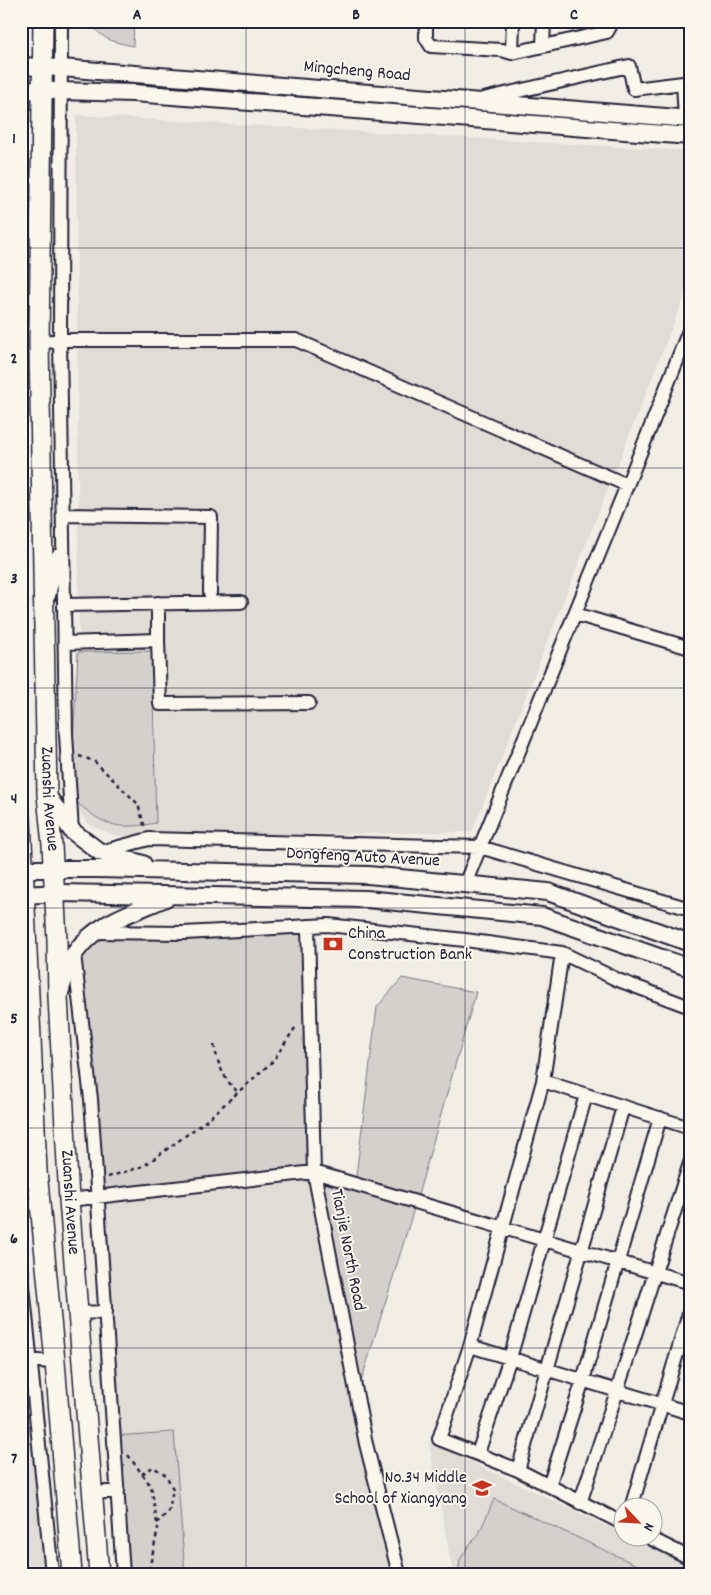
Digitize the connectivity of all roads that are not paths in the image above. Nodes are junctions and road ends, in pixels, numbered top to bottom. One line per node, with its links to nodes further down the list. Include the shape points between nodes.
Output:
1 (42, 21): 10 (highway, Zuanshi Avenue)
2 (61, 21): 10 (street)
3 (426, 21): 8 (street, via 426,38 431,46)
4 (512, 21): 8 (street)
5 (544, 21): 7 (street)
6 (613, 21): 7 (street, via 608,32)
7 (543, 46): 8 (street)
8 (512, 53)
9 (21, 66): 10 (main road, Mingcheng Road)
10 (52, 67): 12 (highway, Zuanshi Avenue); 13 (main road, Mingcheng Road)
11 (21, 90): 12 (main road)
12 (51, 92): 15 (main road, via 134,93); 17 (street); 18 (highway, Zuanshi Avenue)
13 (473, 101): 14 (main road, Mingcheng Road); 14 (street, via 629,66 634,89 683,83)
14 (687, 118)
15 (690, 136)
16 (690, 328): 19 (street)
17 (60, 340): 18 (street); 21 (street, via 296,340); 22 (street)
18 (39, 343): 29 (highway, Zuanshi Avenue)
19 (677, 363): 20 (street); 21 (street)
20 (690, 366)
21 (627, 485): 28 (street)
22 (63, 515): 23 (street); 24 (street, via 211,517)
23 (63, 530): 27 (street); 29 (street)
24 (210, 593)
25 (241, 602): 26 (street)
26 (158, 603): 27 (street); 30 (street)
27 (64, 605): 31 (street)
28 (575, 614): 32 (street); 37 (street)
29 (44, 623): 34 (highway, Zuanshi Avenue)
30 (158, 640): 31 (street); 33 (street, via 160,704)
31 (65, 643): 36 (street)
32 (690, 648)
33 (309, 703)
34 (47, 795): 36 (main road); 40 (highway, Zuanshi Avenue)
35 (21, 820): 39 (highway, Zuanshi Avenue)
36 (72, 831): 38 (main road)
37 (480, 847): 38 (street, via 150,840); 42 (street); 46 (street)
38 (100, 852): 41 (main road)
39 (23, 869): 40 (main road, Dongfeng Auto Avenue); 44 (highway, Zuanshi Avenue)
40 (53, 870): 41 (main road, Dongfeng Auto Avenue); 43 (highway, Zuanshi Avenue)
41 (167, 871): 42 (main road, Dongfeng Auto Avenue, via 368,875)
42 (465, 884): 49 (main road, Dongfeng Auto Avenue, via 548,892)
43 (54, 893): 44 (main road); 45 (main road); 54 (highway, Zuanshi Avenue)
44 (23, 895): 52 (highway, Zuanshi Avenue)
45 (172, 895): 48 (main road); 53 (main road, via 366,899 542,916)
46 (690, 909)
47 (308, 926): 48 (street, via 184,933); 50 (street, via 328,925); 63 (street, Tianjie North Road)
48 (93, 932): 51 (main road)
49 (690, 943)
50 (562, 953): 55 (street, via 618,980); 56 (street)
51 (74, 954): 54 (main road); 65 (street)
52 (25, 966): 61 (highway, Zuanshi Avenue)
53 (690, 968)
54 (58, 997): 66 (highway, Zuanshi Avenue)
55 (690, 1007)
56 (543, 1081): 57 (street); 67 (street)
57 (586, 1095): 58 (street); 68 (street)
58 (623, 1107): 59 (street); 69 (street)
59 (660, 1118): 60 (street); 70 (street)
60 (690, 1128)
61 (36, 1163): 64 (street); 80 (highway, Zuanshi Avenue)
62 (690, 1163): 72 (street)
63 (314, 1172): 65 (street); 67 (street); 100 (street, Tianjie North Road, via 366,1444)
64 (21, 1188)
65 (99, 1196): 66 (street); 75 (street)
66 (69, 1200): 76 (highway, Zuanshi Avenue)
67 (503, 1228): 68 (street); 77 (street)
68 (544, 1240): 69 (street); 78 (street)
69 (582, 1251): 70 (street); 81 (street)
70 (618, 1262): 72 (street); 82 (street)
71 (21, 1266): 79 (street)
72 (655, 1273): 73 (street); 83 (street)
73 (690, 1283)
74 (690, 1310): 84 (street)
75 (106, 1312): 76 (street); 89 (street)
76 (78, 1313): 90 (highway, Zuanshi Avenue)
77 (470, 1346): 78 (street); 86 (street, via 440,1439)
78 (510, 1358): 81 (street); 86 (street)
79 (26, 1360): 80 (street); 96 (street)
80 (55, 1362): 97 (highway, Zuanshi Avenue)
81 (548, 1370): 82 (street); 87 (street)
82 (583, 1380): 83 (street); 88 (street)
83 (617, 1391): 84 (street); 92 (street)
84 (662, 1405): 85 (street); 91 (street)
85 (690, 1413)
86 (478, 1453): 87 (street)
87 (518, 1470): 88 (street)
88 (550, 1486): 92 (street)
89 (118, 1491): 90 (street); 99 (street)
90 (93, 1493): 98 (highway, Zuanshi Avenue)
91 (635, 1498)
92 (580, 1503): 93 (street)
93 (614, 1519)
94 (664, 1545): 95 (street)
95 (690, 1558)
96 (52, 1574)
97 (72, 1574)
98 (99, 1574)
99 (123, 1574)
100 (400, 1574)

